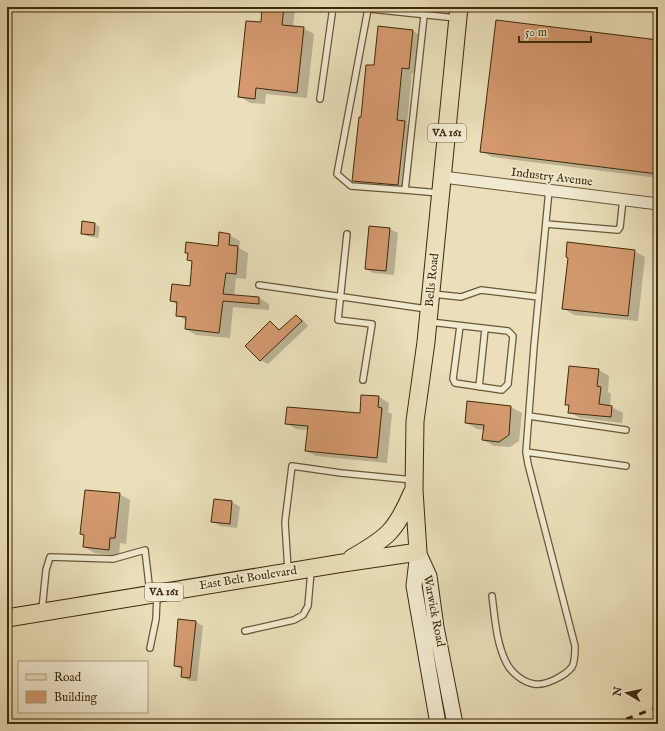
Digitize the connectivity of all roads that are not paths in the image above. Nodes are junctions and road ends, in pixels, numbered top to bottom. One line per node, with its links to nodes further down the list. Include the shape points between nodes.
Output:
1 (333, 7): 8 (lane)
2 (351, 7): 4 (lane)
3 (646, 7): 5 (lane)
4 (368, 9): 7 (lane); 10 (lane, via 337,174 351,186)
5 (658, 9)
6 (458, 13): 7 (lane); 9 (main road, Bells Road / VA 161)
7 (424, 16): 10 (lane)
8 (320, 99)
9 (442, 185): 10 (lane); 11 (street, Industry Avenue); 19 (main road, Bells Road / VA 161)
10 (405, 190)
11 (549, 190): 12 (street, Industry Avenue); 14 (lane)
12 (623, 199): 13 (street, Industry Avenue); 14 (lane, via 618,230)
13 (658, 204)
14 (546, 224): 18 (lane)
15 (347, 234): 17 (lane)
16 (259, 285): 17 (lane)
17 (340, 296): 19 (lane); 22 (lane, via 338,320 372,324)
18 (539, 297): 19 (lane, via 481,290); 24 (lane)
19 (429, 308): 20 (lane); 28 (main road, Bells Road / VA 161, via 415,421)
20 (460, 326): 21 (lane); 23 (lane, via 453,379 460,385)
21 (485, 328): 23 (lane); 23 (lane, via 508,331 513,336 508,384 502,390)
22 (363, 380)
23 (479, 387)
24 (529, 416): 25 (lane); 26 (lane)
25 (626, 430)
26 (526, 452): 27 (lane); 34 (lane, via 575,646 573,666 563,676 535,685 519,678 506,663 498,636)
27 (626, 466)
28 (414, 485): 29 (main road, Bells Road / VA 161); 30 (main road, VA 161, via 403,515 387,536); 32 (lane, via 292,466 285,522)
29 (418, 552): 30 (main road, East Belt Boulevard / VA 161); 39 (main road, Warwick Road, via 414,586); 40 (main road, Warwick Road, via 429,576)
30 (343, 563): 31 (main road, East Belt Boulevard / VA 161)
31 (311, 568): 32 (main road, East Belt Boulevard / VA 161); 37 (lane, via 308,606 303,615 294,620)
32 (288, 572): 33 (main road, East Belt Boulevard / VA 161)
33 (153, 594): 35 (main road, East Belt Boulevard / VA 161); 35 (lane, via 145,550 113,560 50,557 46,570); 38 (lane, via 156,619)
34 (492, 596)
35 (42, 612): 36 (main road, East Belt Boulevard / VA 161)
36 (7, 618)
37 (245, 631)
38 (150, 648)
39 (438, 724)
40 (455, 724)

